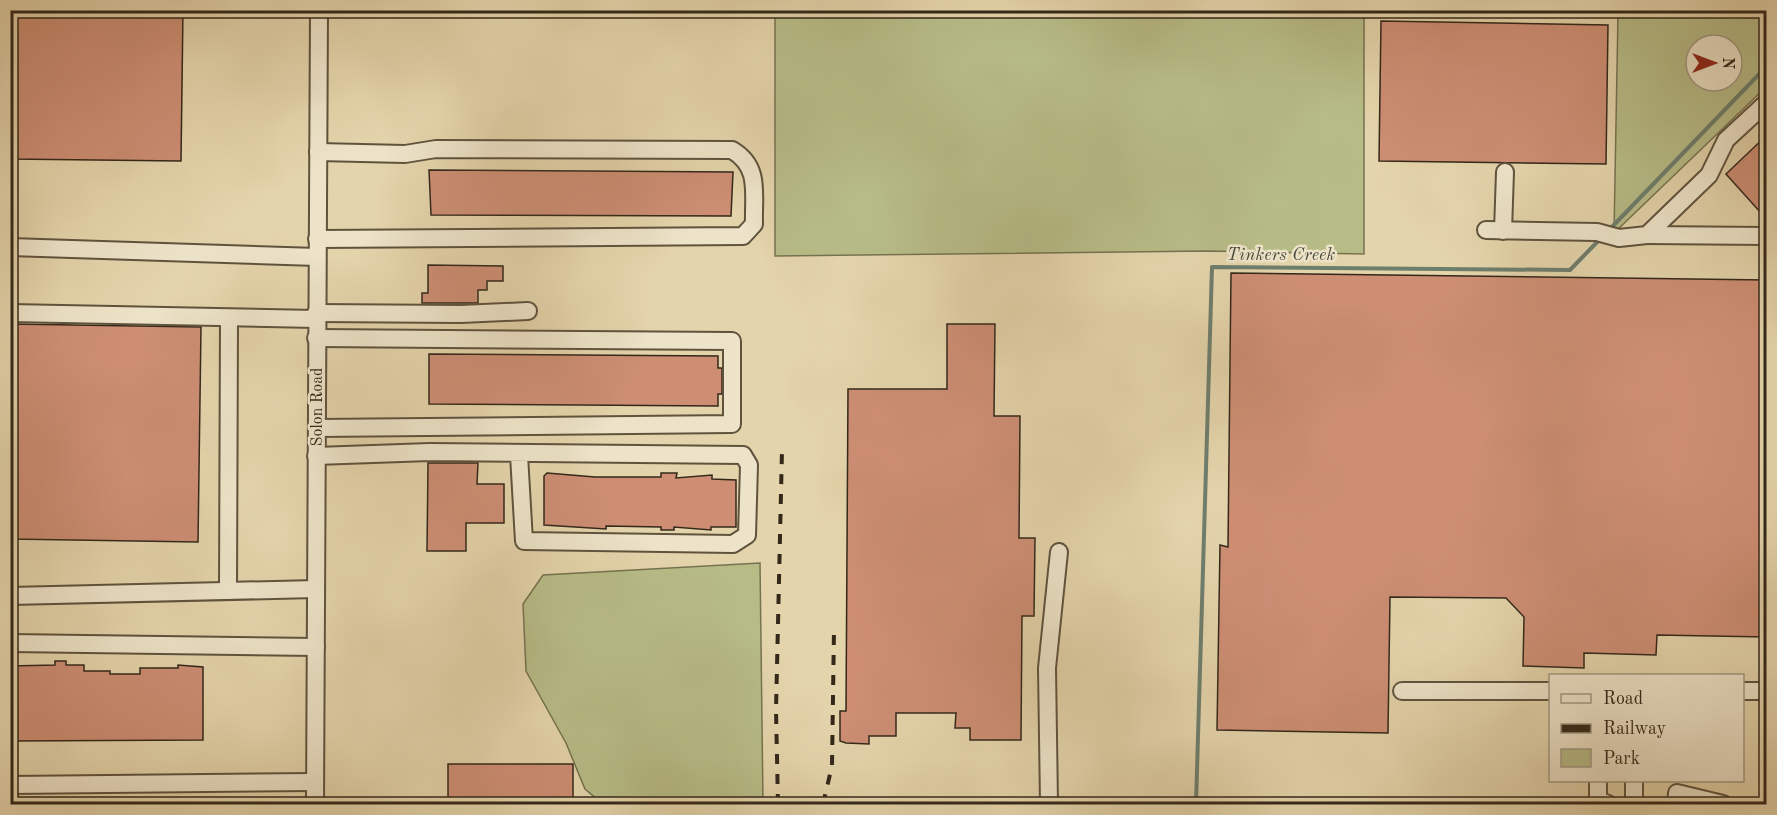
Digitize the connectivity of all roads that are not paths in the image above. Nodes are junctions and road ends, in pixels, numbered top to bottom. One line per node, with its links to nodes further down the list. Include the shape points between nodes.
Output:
1 (319, 10): 3 (street, Solon Road)
2 (1767, 103): 7 (street, via 1726,140 1709,175)
3 (318, 152): 9 (street, Solon Road); 9 (street, via 732,150 745,158 753,175 754,224 743,236)
4 (1505, 172): 6 (street)
5 (1486, 230): 6 (street)
6 (1503, 231): 7 (street, via 1597,232 1619,238)
7 (1647, 235): 8 (street)
8 (1767, 236)
9 (317, 239): 11 (street, Solon Road)
10 (10, 247): 11 (street)
11 (317, 257): 14 (street, Solon Road)
12 (528, 311): 14 (street)
13 (10, 313): 15 (street)
14 (316, 316): 15 (street); 16 (street, Solon Road)
15 (229, 318): 22 (street)
16 (316, 338): 17 (street, Solon Road); 17 (street, via 732,341 732,424)
17 (317, 428): 19 (street, Solon Road)
18 (519, 454): 18 (street, via 743,455 749,465 747,535 733,544 524,542); 19 (street)
19 (316, 456): 21 (street, Solon Road)
20 (1059, 552): 36 (street, via 1047,668)
21 (316, 589): 22 (street); 25 (street, Solon Road)
22 (228, 591): 23 (street)
23 (10, 596)
24 (10, 643): 25 (street)
25 (316, 647): 30 (street, Solon Road)
26 (1402, 691): 27 (street)
27 (1549, 691)
28 (1744, 691): 29 (street)
29 (1767, 691)
30 (315, 782): 33 (street); 35 (street, Solon Road)
31 (1598, 782): 37 (street, via 1598,800)
32 (1634, 782): 38 (street)
33 (10, 785)
34 (1677, 793): 39 (street)
35 (315, 804)
36 (1049, 804)
37 (1608, 804)
38 (1634, 804)
39 (1723, 804)

